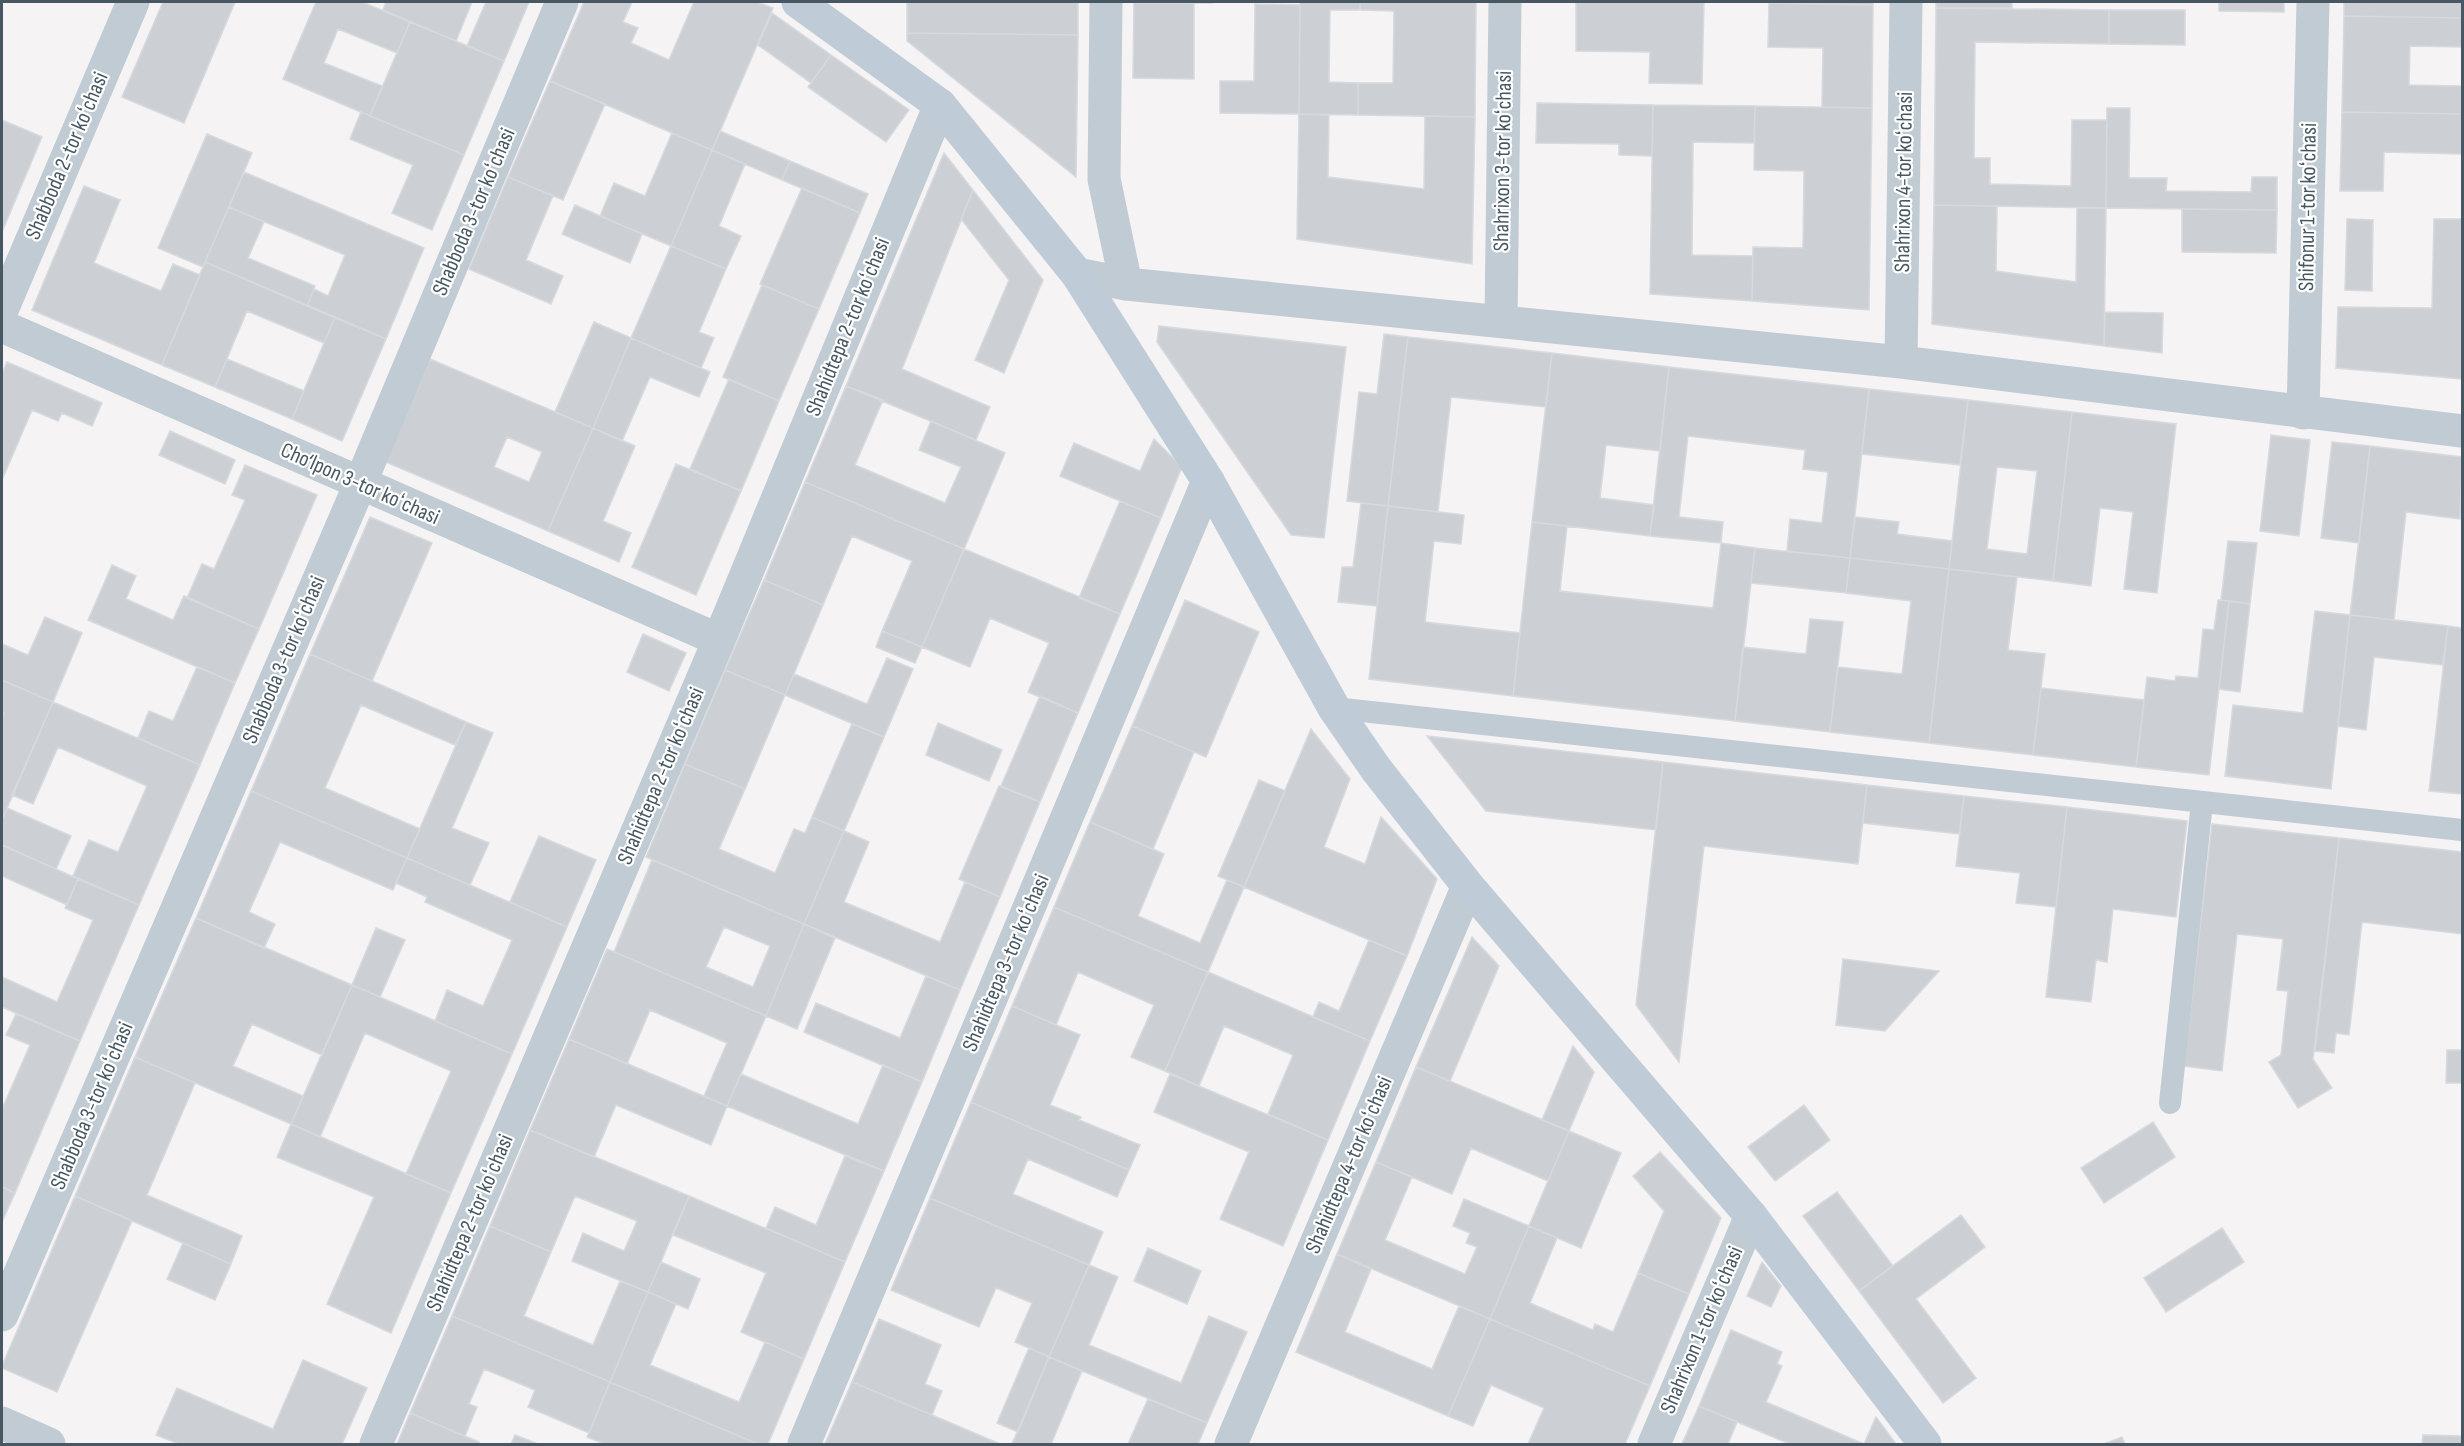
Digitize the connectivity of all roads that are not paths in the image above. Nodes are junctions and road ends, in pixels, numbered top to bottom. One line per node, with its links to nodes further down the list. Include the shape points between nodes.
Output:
1 (133, 2): 11 (street, Shabboda 2-tor koʻchasi)
2 (562, 2): 18 (street, Shabboda 3-tor koʻchasi)
3 (798, 2): 8 (street)
4 (1106, 2): 10 (street, via 1104,179)
5 (1505, 2): 12 (street, Shahrixon 3-tor koʻchasi)
6 (1906, 2): 14 (street, Shahrixon 4-tor koʻchasi)
7 (2313, 2): 15 (street, Shifonur 1-tor koʻchasi)
8 (940, 105): 9 (street); 19 (street, Shahidtepa 2-tor koʻchasi)
9 (1077, 274): 10 (street); 17 (street)
10 (1126, 284): 12 (street)
11 (2, 310)
12 (1501, 321): 14 (street)
13 (2, 326): 18 (street, Cho‘lpon 3-tor koʻchasi)
14 (1902, 362): 15 (street)
15 (2303, 413): 16 (street)
16 (2463, 432)
17 (1208, 481): 20 (street); 30 (street, Shahidtepa 3-tor koʻchasi)
18 (360, 484): 19 (street, Cho‘lpon 3-tor koʻchasi); 26 (street, Shabboda 3-tor koʻchasi)
19 (719, 640): 29 (street, Shahidtepa 2-tor koʻchasi)
20 (1334, 708): 21 (lane); 23 (street, via 1376,769)
21 (2202, 802): 22 (lane); 24 (lane)
22 (2463, 830)
23 (1468, 886): 25 (street); 31 (street, Shahidtepa 4-tor koʻchasi)
24 (2170, 1103)
25 (1751, 1216): 32 (street, Shahrixon 1-tor koʻchasi); 33 (street)
26 (2, 1315)
27 (2, 1423): 28 (street)
28 (49, 1444)
29 (376, 1444)
30 (804, 1444)
31 (1231, 1444)
32 (1654, 1444)
33 (1925, 1444)

